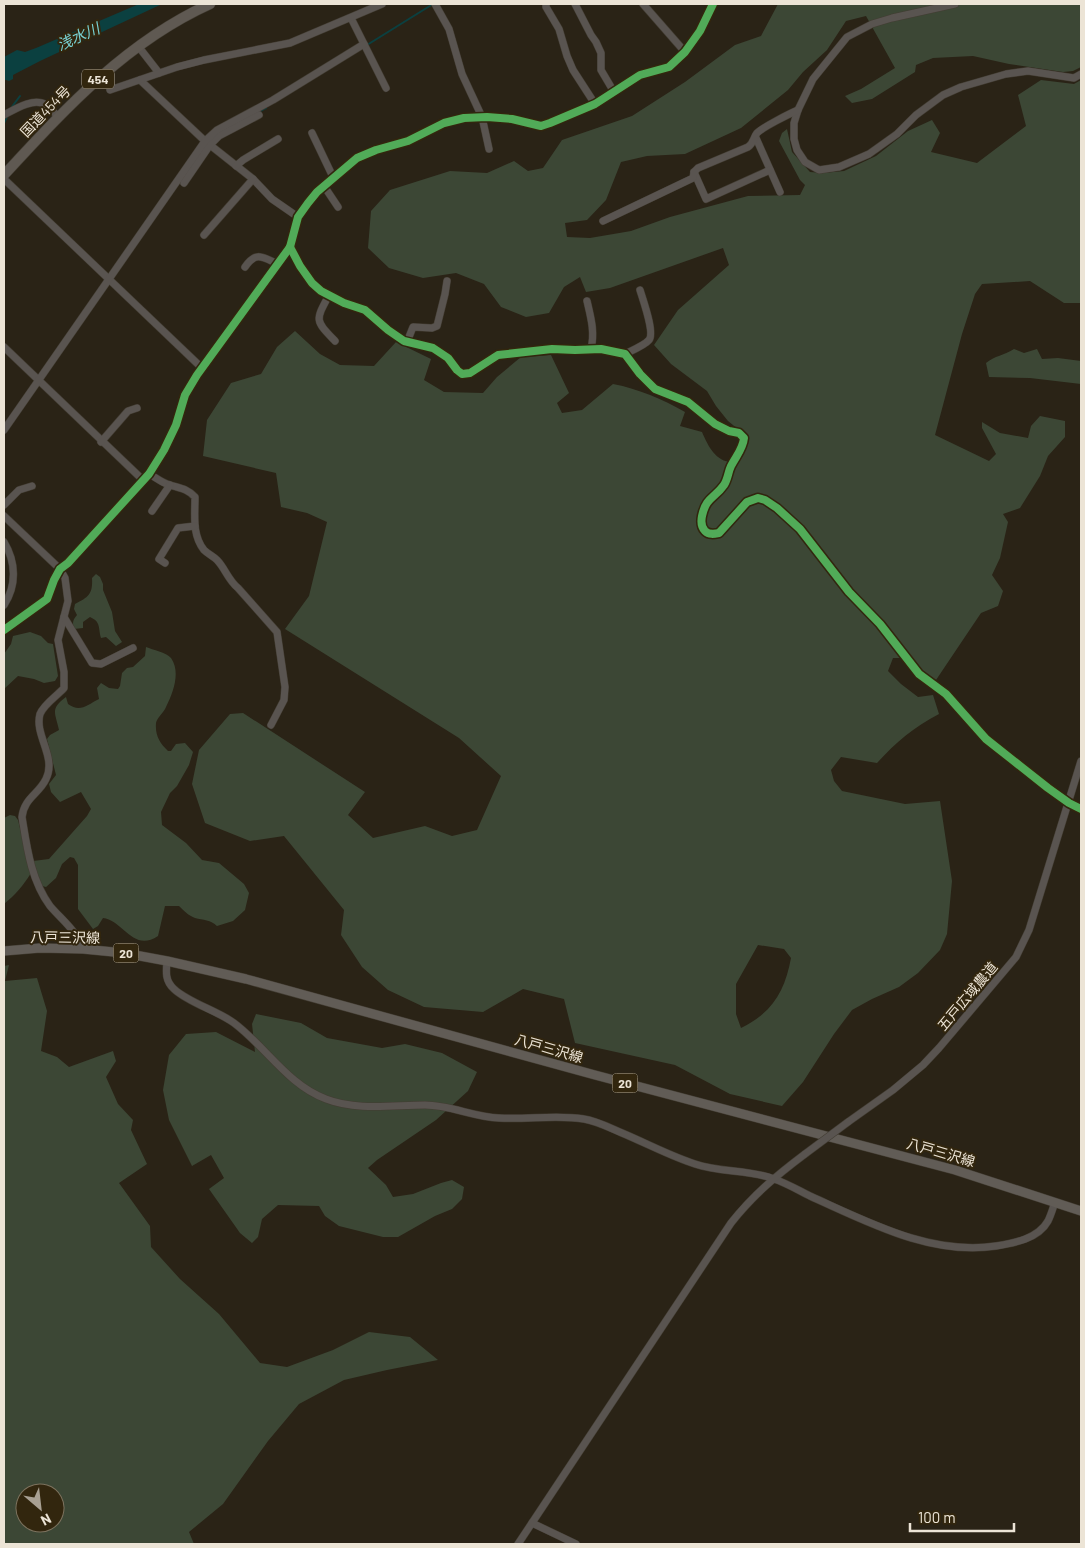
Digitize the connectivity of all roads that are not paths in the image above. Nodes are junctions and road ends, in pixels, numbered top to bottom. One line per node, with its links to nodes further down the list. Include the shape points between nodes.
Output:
1 (210, 4): 11 (highway, 国道454号 / 454)
2 (382, 4): 9 (street)
3 (435, 4): 24 (street, via 449,30 462,74)
4 (546, 4): 19 (street, via 559,29 573,70)
5 (574, 4): 18 (street, via 596,42 601,53 600,70)
6 (644, 4): 12 (street)
7 (713, 4): 12 (street)
8 (956, 4): 20 (street, via 872,24 847,37 813,79)
9 (351, 18): 10 (street); 13 (street, via 290,43)
10 (364, 44): 16 (street); 28 (street, via 217,130)
11 (138, 46): 13 (street); 23 (highway, 国道454号 / 454)
12 (685, 52): 18 (street, via 669,67 640,75)
13 (158, 73): 15 (street)
14 (1081, 74): 20 (street, via 1074,78 1028,71 962,87 943,95 869,154 839,167 819,170 805,162 797,150 794,123)
15 (140, 80): 17 (street); 28 (street)
16 (386, 88)
17 (110, 90)
18 (614, 92): 19 (street)
19 (595, 104): 24 (street, via 541,126 512,119)
20 (798, 110): 26 (street, via 758,133)
21 (4, 115): 23 (street, via 39,102)
22 (260, 115): 28 (street)
23 (58, 116): 33 (highway, 国道454号 / 454)
24 (482, 117): 29 (street); 34 (street, via 444,123 356,158)
25 (312, 133): 34 (street)
26 (756, 138): 31 (street); 32 (street, via 748,147)
27 (278, 139): 30 (street)
28 (207, 143): 30 (street); 37 (street); 47 (street)
29 (490, 149)
30 (236, 166): 36 (street)
31 (770, 170): 32 (street, via 706,198); 39 (street)
32 (694, 172): 42 (street, via 693,178)
33 (4, 175)
34 (333, 177): 38 (street)
35 (4, 179): 47 (street)
36 (253, 179): 41 (street, via 272,199); 43 (street)
37 (184, 184)
38 (324, 186): 40 (street); 41 (street)
39 (780, 192)
40 (338, 207)
41 (298, 217): 44 (street)
42 (603, 221)
43 (204, 235)
44 (290, 247): 45 (street); 50 (street, via 312,283)
45 (278, 264): 46 (street, via 256,256); 57 (street)
46 (245, 267)
47 (109, 279): 57 (street); 58 (street)
48 (447, 280): 53 (street, via 437,326 413,327)
49 (640, 290): 56 (street, via 651,336 649,341)
50 (329, 295): 52 (street, via 318,315 319,325); 53 (street, via 365,310)
51 (587, 301): 55 (street, via 593,329)
52 (335, 341)
53 (407, 342): 55 (street, via 433,348 448,358 462,374 470,373 498,355 552,349)
54 (4, 347): 58 (street)
55 (591, 349): 56 (street)
56 (625, 354): 79 (street, via 655,388 688,402 715,424 744,438 724,486 706,503 701,520 703,529 713,534 719,532 746,502 758,498 777,508 800,529 919,674 946,694 986,739)
57 (202, 368): 62 (street, via 185,395 176,425)
58 (38, 380): 60 (street); 61 (street)
59 (137, 408): 61 (street, via 128,411)
60 (4, 430)
61 (102, 442): 63 (street)
62 (149, 474): 63 (street); 64 (street)
63 (144, 481): 72 (street)
64 (170, 485): 67 (street); 69 (street, via 183,488 195,497)
65 (32, 486): 66 (street, via 20,490)
66 (4, 505)
67 (152, 511)
68 (4, 516): 72 (street)
69 (195, 526): 71 (street, via 178,528 159,559); 77 (street, via 198,541 205,551 217,560 230,582 277,632 284,700)
70 (4, 542): 73 (street, via 14,570 14,581)
71 (164, 563)
72 (60, 569): 74 (street, via 65,578 68,601); 75 (street, via 47,599)
73 (4, 605)
74 (64, 617): 76 (street, via 92,663 101,664); 81 (street, via 58,640 64,688 40,714 39,725 49,759 48,772 46,779 26,802 22,817 39,887 50,905 80,939)
75 (4, 630)
76 (133, 648)
77 (271, 725)
78 (1081, 761): 79 (street, 五戸広域農道)
79 (1069, 802): 80 (street); 84 (street, 五戸広域農道, bridge, via 1029,930 1016,957 923,1065)
80 (1081, 809)
81 (83, 949): 82 (main road, 八戸三沢線 / 20); 83 (main road, 八戸三沢線 / 20)
82 (4, 951)
83 (167, 961): 84 (street, via 166,976 172,987 233,1022 276,1064 310,1092 327,1100 344,1105 429,1105 501,1118 585,1119 693,1163); 85 (main road, 八戸三沢線 / 20, via 246,979 955,1170)
84 (773, 1178): 85 (street, via 865,1221 930,1244 953,1248 984,1248 1021,1241 1047,1223); 87 (street, 五戸広域農道, via 731,1223)
85 (1055, 1202): 86 (main road, 八戸三沢線 / 20)
86 (1081, 1211)
87 (532, 1522): 88 (street, 五戸広域農道); 89 (street)
88 (518, 1544)
89 (576, 1544)

